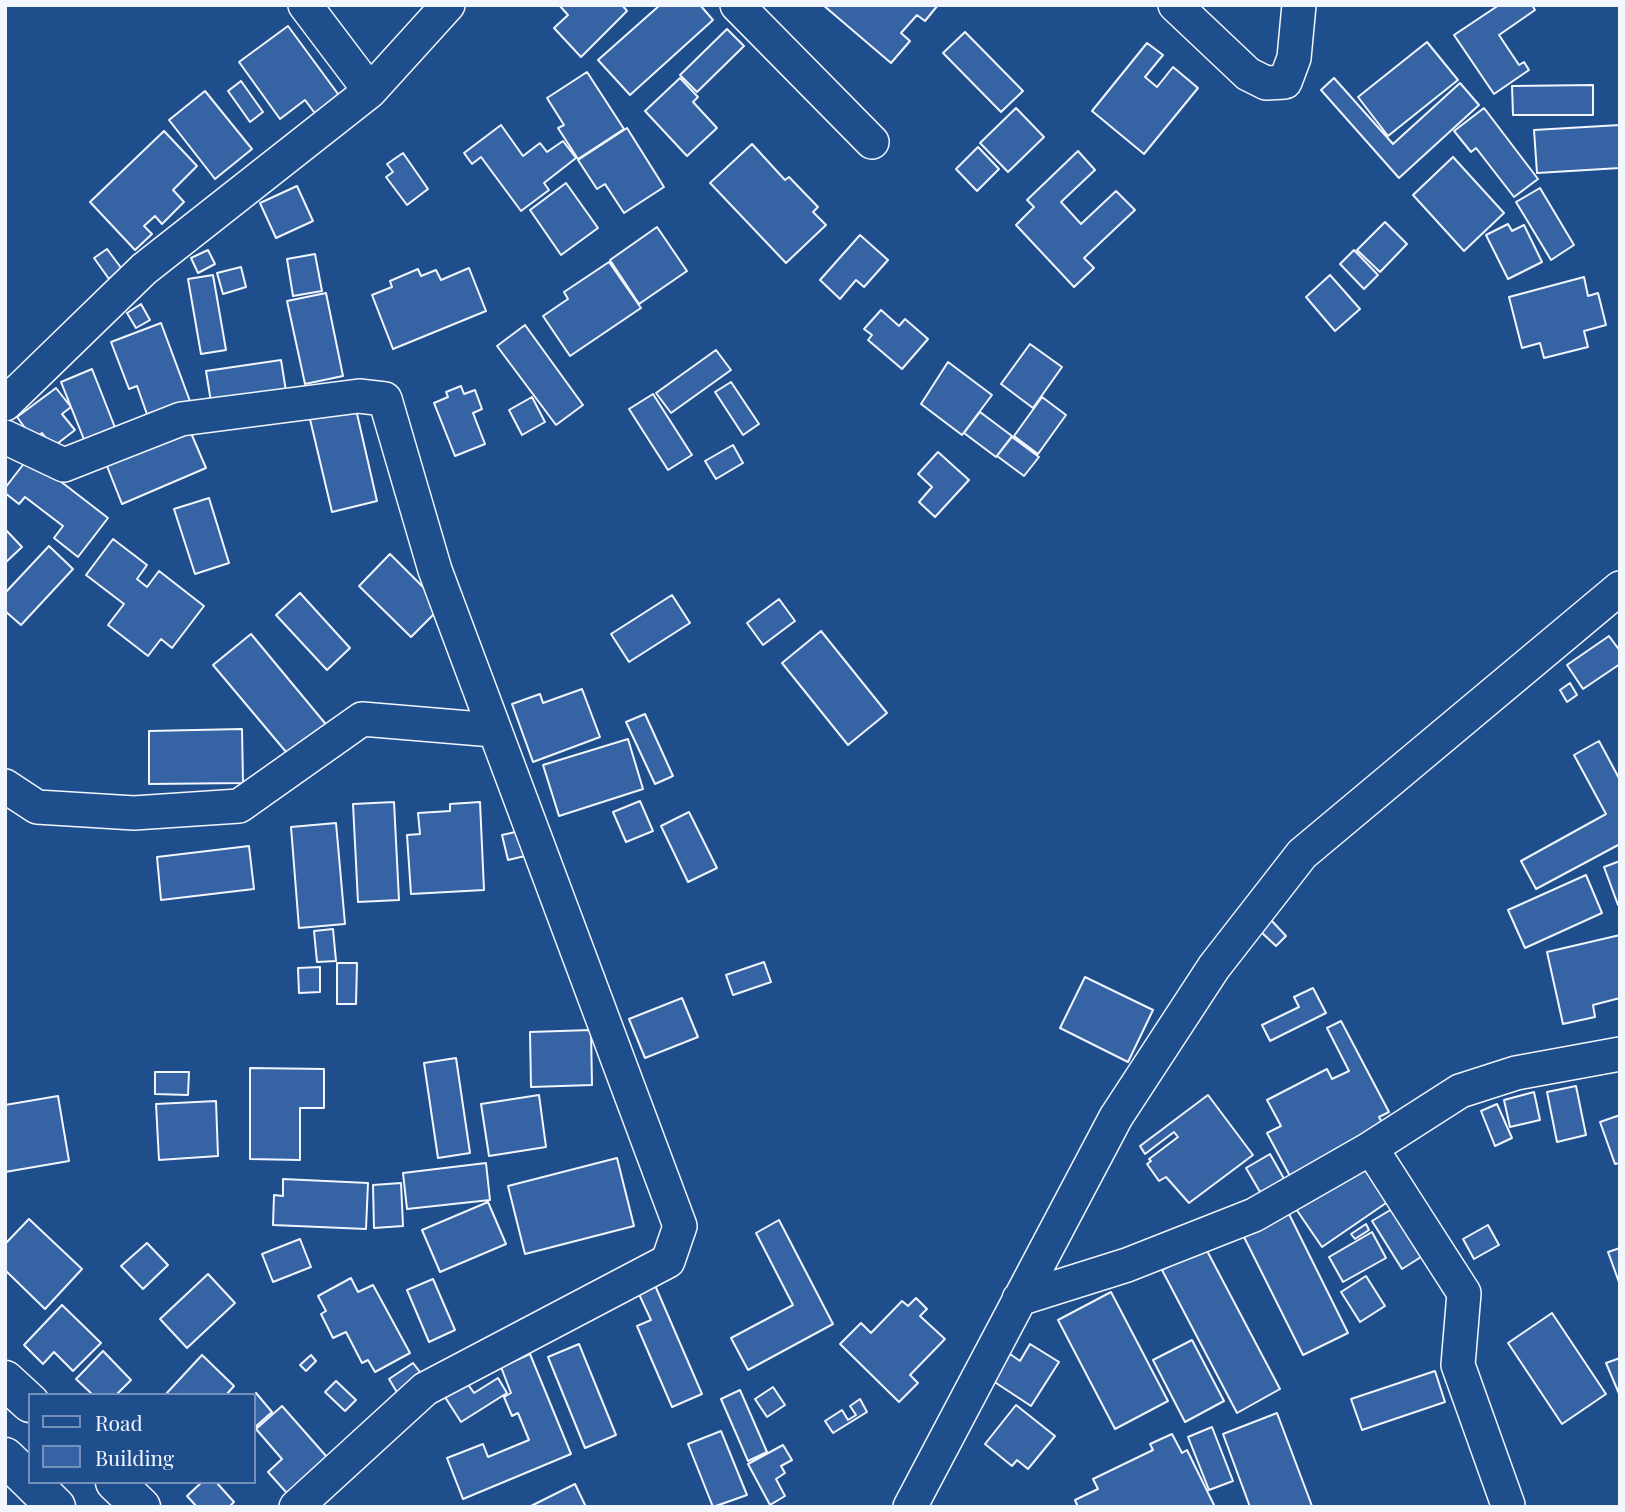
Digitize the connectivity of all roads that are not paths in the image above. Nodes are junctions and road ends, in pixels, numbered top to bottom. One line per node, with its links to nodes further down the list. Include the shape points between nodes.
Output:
1 (304, 5): 6 (street)
2 (448, 5): 6 (street)
3 (737, 5): 7 (street)
4 (1175, 5): 5 (street, via 1248,74 1266,83 1285,82 1294,58)
5 (1299, 5)
6 (370, 91): 8 (street, via 144,270)
7 (872, 142)
8 (5, 404)
9 (5, 436): 11 (street, via 64,465 181,419 359,396 385,399 435,570)
10 (1620, 588): 15 (street, via 1302,854 1214,967 1116,1117)
11 (493, 730): 12 (street, via 362,719 239,806 134,813 37,807); 25 (street, via 680,1226 668,1261 425,1389)
12 (5, 786)
13 (1620, 1054): 14 (street, via 1516,1073 1461,1091)
14 (1371, 1148): 15 (street, via 1254,1215 1127,1265); 22 (street, via 1464,1293 1458,1365)
15 (1019, 1299): 26 (street)
16 (5, 1380): 17 (main road)
17 (28, 1401)
18 (5, 1457): 19 (main road)
19 (28, 1478)
20 (34, 1484): 23 (main road)
21 (117, 1484): 24 (main road)
22 (1506, 1506)
23 (57, 1507)
24 (141, 1507)
25 (296, 1507)
26 (910, 1507)

